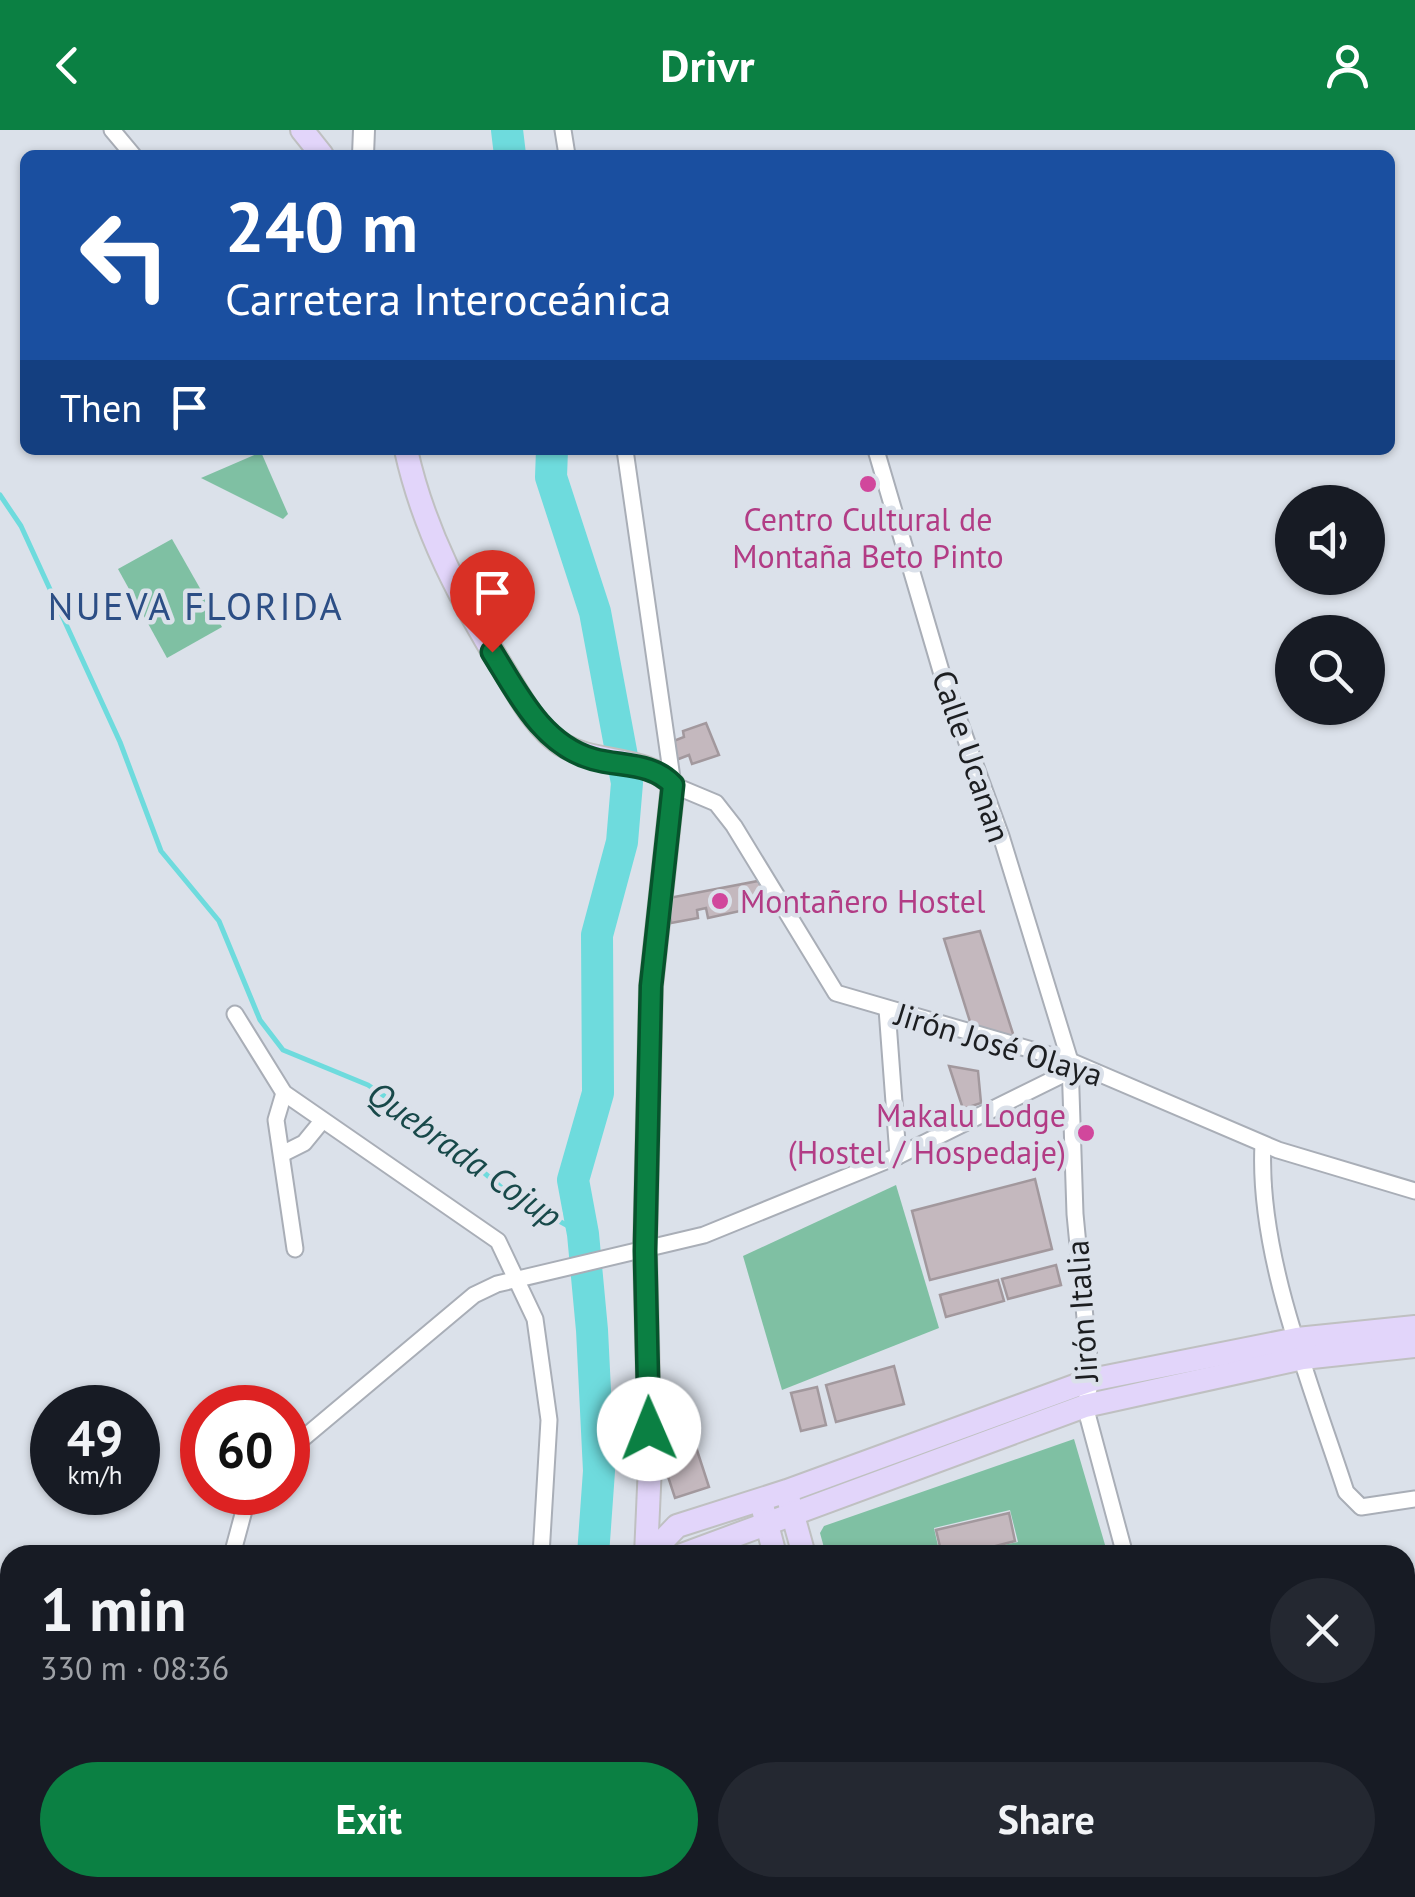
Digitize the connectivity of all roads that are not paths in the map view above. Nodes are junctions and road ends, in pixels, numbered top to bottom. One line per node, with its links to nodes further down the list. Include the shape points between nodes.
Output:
1 (112, 130): 3 (street)
2 (302, 130): 4 (main road)
3 (129, 150)
4 (318, 150)
5 (407, 455): 8 (main road, via 456,592 529,711 558,742 590,758)
6 (626, 455): 8 (street)
7 (877, 455): 11 (street, Calle Ucanan)
8 (667, 778): 9 (street, Jirón José Olaya, via 716,803 836,993); 19 (main road, via 651,986)
9 (887, 1009): 11 (street, Jirón José Olaya); 16 (street)
10 (236, 1014): 12 (street)
11 (1070, 1066): 14 (street, Jirón José Olaya); 16 (street, Jirón José Olaya); 24 (street, Jirón Italia, via 1074,1214)
12 (284, 1093): 13 (street); 15 (street, via 276,1120)
13 (322, 1121): 15 (street, via 304,1143); 20 (street, via 498,1242)
14 (1263, 1144): 17 (street, Jirón José Olaya); 23 (street, via 1274,1246)
15 (282, 1154): 18 (street)
16 (898, 1156): 19 (street, Jirón José Olaya, via 704,1235)
17 (1415, 1191)
18 (295, 1248)
19 (645, 1251): 20 (street, Jirón José Olaya); 33 (main road)
20 (526, 1274): 26 (street, Jirón José Olaya, via 474,1295); 32 (street, via 549,1420)
21 (1415, 1327): 23 (main road)
22 (1415, 1346): 23 (main road)
23 (1300, 1348): 24 (main road); 25 (main road); 27 (street, via 1352,1502 1360,1507)
24 (1091, 1380): 25 (street, Jirón Italia); 28 (main road)
25 (1085, 1406): 28 (main road); 38 (street, Jirón Italia)
26 (310, 1433)
27 (1415, 1499)
28 (790, 1503): 29 (main road); 37 (main road)
29 (764, 1512): 34 (main road, via 677,1526); 35 (main road); 36 (main road)
30 (242, 1515): 31 (street)
31 (235, 1545)
32 (542, 1545)
33 (648, 1545)
34 (658, 1545)
35 (701, 1545)
36 (772, 1545)
37 (801, 1545)
38 (1122, 1545)

